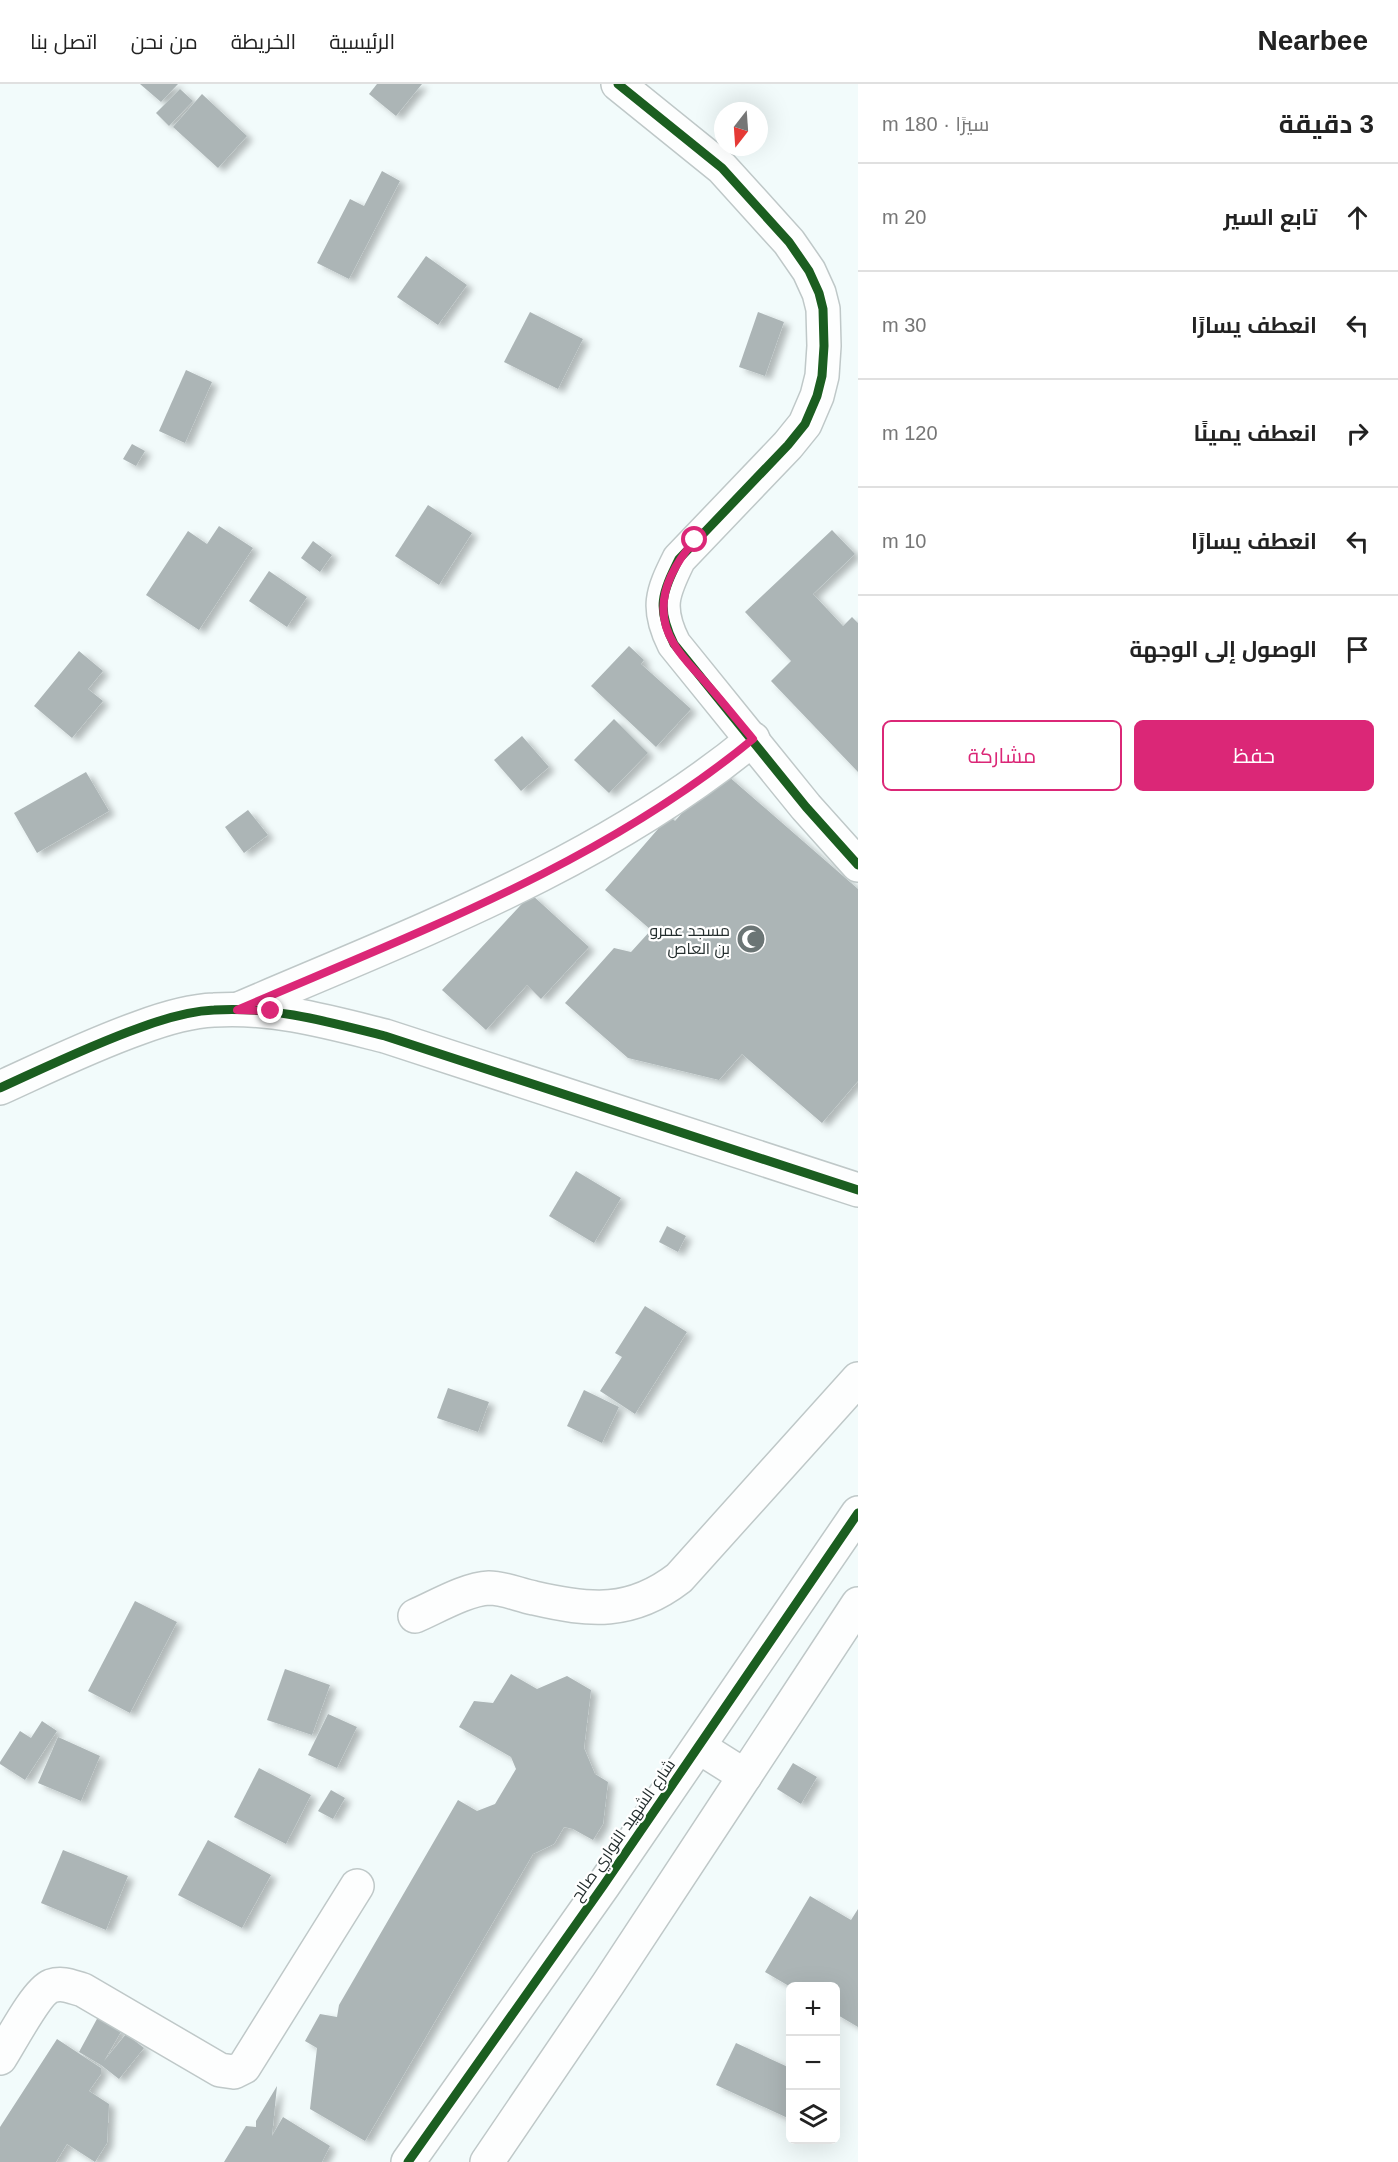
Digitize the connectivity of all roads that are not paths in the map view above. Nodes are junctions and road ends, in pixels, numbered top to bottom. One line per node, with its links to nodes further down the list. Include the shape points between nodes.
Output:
1 (618, 84): 2 (street, via 722,168 796,252 809,271 823,309 822,376 805,424 680,558 662,603 664,625 674,644)
2 (753, 739): 3 (street, via 806,807); 4 (street, via 652,813 566,862)
3 (858, 864)
4 (237, 1010): 5 (street, via 177,1015 107,1039); 6 (street, via 323,1020 385,1036)
5 (0, 1088)
6 (858, 1190)
7 (858, 1379): 10 (street, via 679,1578 657,1594 611,1607 572,1606 488,1588)
8 (858, 1513): 11 (street, شارع الشهيد النواري صالح)
9 (858, 1604): 12 (street)
10 (416, 1616)
11 (699, 1747): 12 (street); 15 (street, شارع الشهيد النواري صالح)
12 (745, 1776): 16 (street)
13 (357, 1886): 14 (street, via 244,2067 234,2072 220,2070 83,1990 64,1984 49,1987 36,2000)
14 (0, 2058)
15 (408, 2162)
16 (488, 2162)

